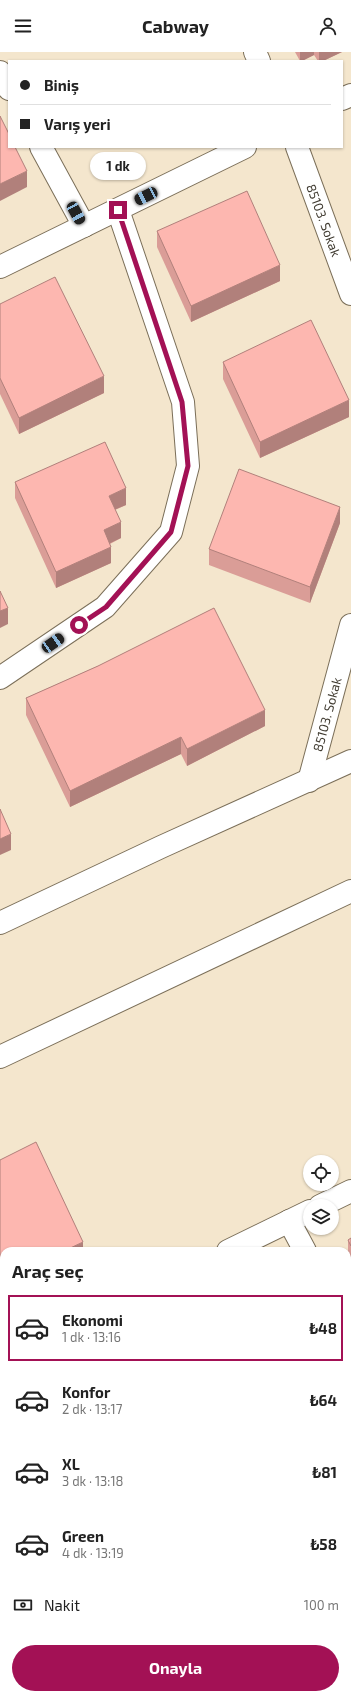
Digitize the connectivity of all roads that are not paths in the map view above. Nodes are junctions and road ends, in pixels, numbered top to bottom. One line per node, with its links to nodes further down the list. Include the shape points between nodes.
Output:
1 (0, 72): 2 (street)
2 (8, 87)
3 (42, 148): 7 (street)
4 (243, 148): 6 (street)
5 (297, 148): 9 (street, 85103. Sokak)
6 (118, 210): 7 (street); 11 (street, via 182,402 188,466 171,532 106,607)
7 (84, 226): 8 (street)
8 (0, 267)
9 (351, 294)
10 (351, 625): 13 (street, 85103. Sokak)
11 (0, 678)
12 (351, 761): 13 (street)
13 (309, 781): 15 (street)
14 (351, 891): 16 (street)
15 (0, 923)
16 (0, 1057)
17 (351, 1191): 18 (street)
18 (334, 1199)
19 (303, 1214): 20 (street)
20 (289, 1221): 21 (street); 22 (street)
21 (236, 1247)
22 (303, 1247)

